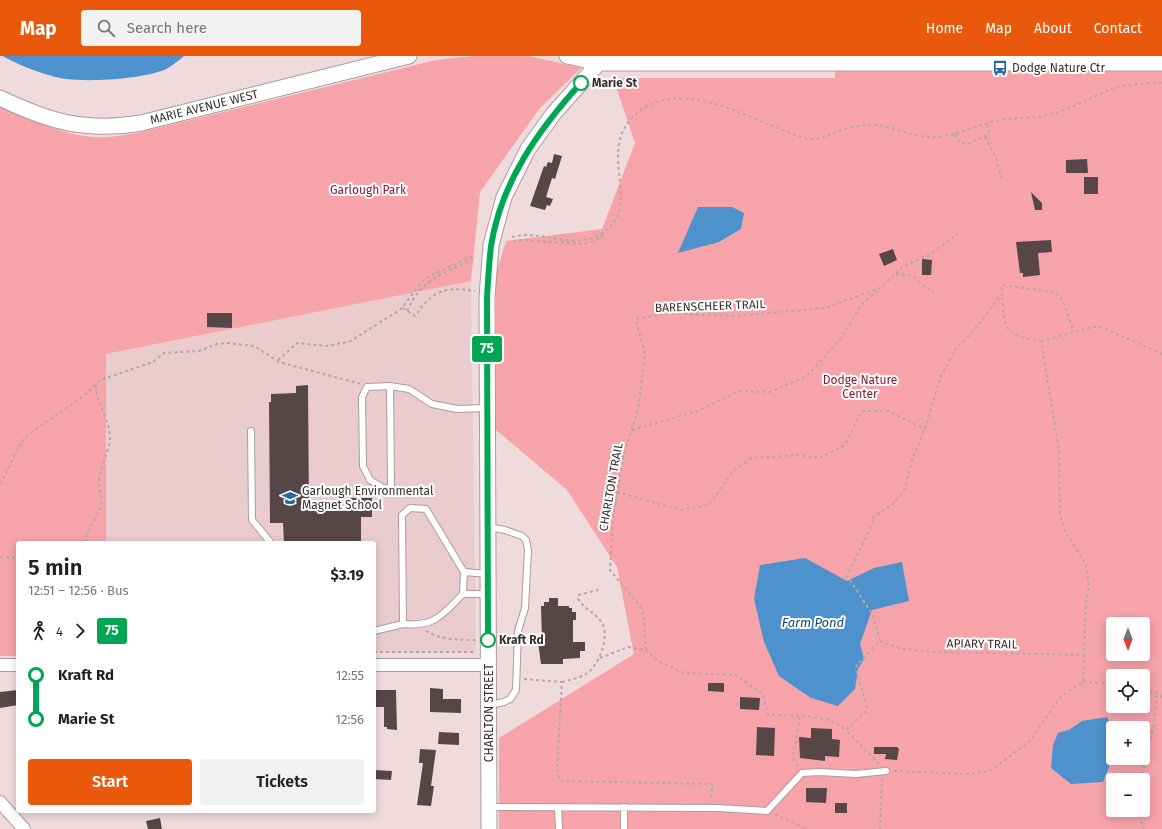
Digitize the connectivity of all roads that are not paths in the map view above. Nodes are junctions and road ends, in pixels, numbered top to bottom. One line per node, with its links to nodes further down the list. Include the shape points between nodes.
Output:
1 (409, 56): 6 (street, MARIE AVENUE WEST, via 124,126 71,124 47,118)
2 (567, 56): 3 (street)
3 (602, 59): 4 (street); 8 (street, CHARLTON STREET, via 554,113 528,149 504,198 491,245 487,298)
4 (1112, 59): 5 (street)
5 (1162, 63)
6 (0, 98)
7 (390, 386): 7 (lane, via 367,387 362,398 363,466 370,480 383,488 391,488); 8 (lane, via 409,390 432,404 457,409)
8 (487, 408): 10 (street, CHARLTON STREET)
9 (251, 431): 11 (lane, via 252,520)
10 (488, 527): 13 (street, CHARLTON STREET); 22 (lane, via 517,534 526,540 527,544 525,608 518,631 516,690 510,699)
11 (269, 541)
12 (464, 572): 13 (lane); 14 (lane); 16 (lane, via 426,509 410,508 402,515)
13 (488, 574): 15 (street, CHARLTON STREET)
14 (463, 594): 15 (lane); 16 (lane, via 435,621 415,625)
15 (488, 594): 21 (street, CHARLTON STREET)
16 (402, 624): 17 (lane)
17 (376, 630)
18 (0, 665): 19 (street)
19 (16, 665)
20 (376, 665): 21 (street)
21 (488, 665): 22 (street, CHARLTON STREET)
22 (489, 704): 25 (street, CHARLTON STREET)
23 (884, 771): 27 (lane, via 856,774 802,773 767,810)
24 (0, 802): 28 (street)
25 (489, 806): 26 (lane); 29 (street, CHARLTON STREET)
26 (558, 806): 27 (lane); 30 (lane)
27 (624, 807): 31 (lane)
28 (24, 829)
29 (489, 829)
30 (558, 829)
31 (624, 829)

